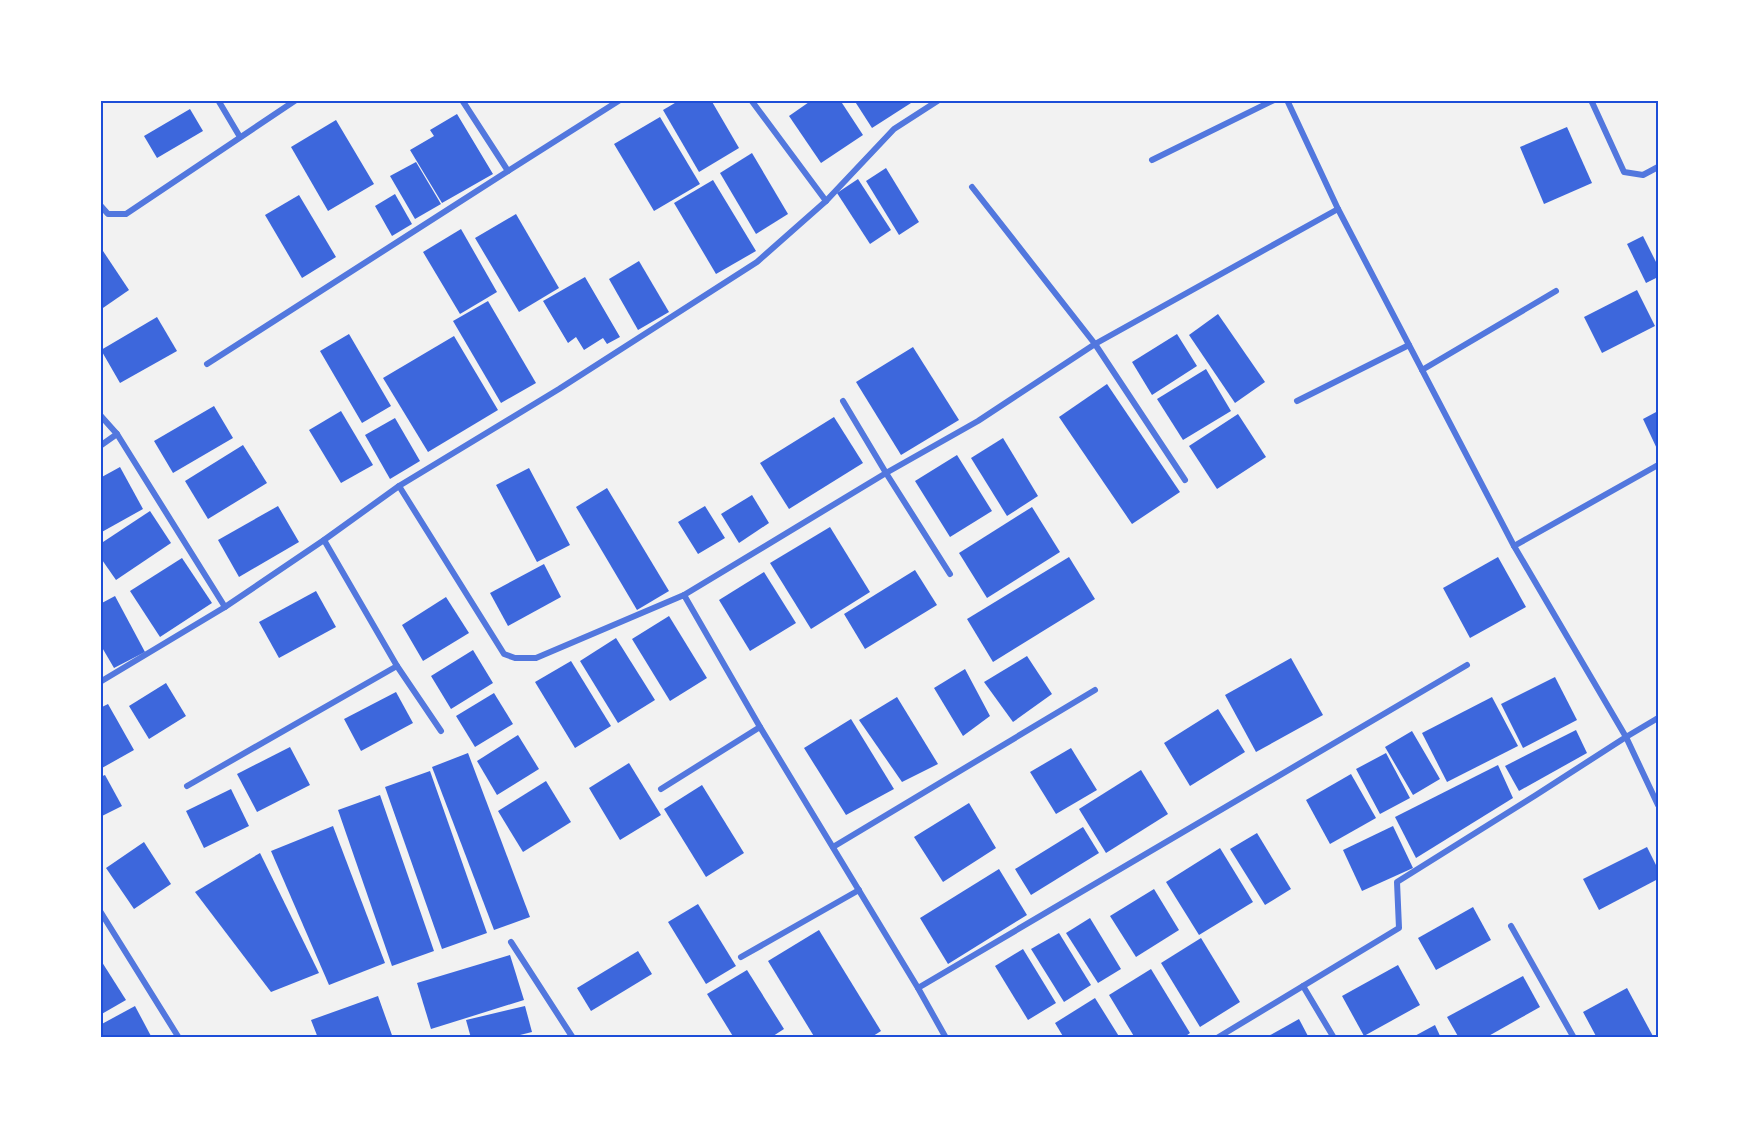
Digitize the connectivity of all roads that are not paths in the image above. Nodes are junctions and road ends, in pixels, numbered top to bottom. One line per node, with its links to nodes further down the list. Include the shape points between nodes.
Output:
1 (218, 100): 10 (street)
2 (296, 100): 10 (street)
3 (462, 100): 13 (street)
4 (620, 100): 13 (street)
5 (752, 100): 15 (street)
6 (939, 100): 15 (street, via 894,129)
7 (1274, 100): 11 (street)
8 (1287, 100): 17 (street)
9 (1591, 100): 12 (street, via 1624,172 1643,175)
10 (240, 137): 16 (street, via 126,214 108,214)
11 (1152, 160)
12 (1659, 167)
13 (508, 171): 21 (street)
14 (972, 187): 19 (street)
15 (826, 201): 31 (street, via 757,262)
16 (100, 205)
17 (1338, 208): 19 (street); 20 (street)
18 (1556, 291): 22 (street)
19 (1095, 344): 29 (street, via 978,422); 30 (street)
20 (1409, 345): 22 (street); 24 (street)
21 (207, 364)
22 (1422, 370): 33 (street)
23 (843, 401): 29 (street)
24 (1297, 401)
25 (100, 415): 26 (street)
26 (117, 434): 27 (street); 36 (street)
27 (100, 446)
28 (1659, 465): 33 (street)
29 (886, 473): 34 (street); 35 (street)
30 (1185, 480)
31 (399, 486): 32 (street); 35 (street, via 504,654 536,658)
32 (324, 540): 36 (street); 38 (street)
33 (1514, 546): 44 (street)
34 (950, 574)
35 (684, 595): 42 (street)
36 (225, 607): 39 (street)
37 (1467, 665): 55 (street)
38 (397, 666): 43 (street); 45 (street)
39 (100, 682)
40 (1095, 690): 48 (street)
41 (1659, 718): 44 (street)
42 (760, 727): 46 (street); 48 (street)
43 (441, 731)
44 (1626, 737): 47 (street); 54 (street, via 1396,882 1399,928)
45 (187, 786)
46 (661, 789)
47 (1659, 805)
48 (833, 847): 49 (street)
49 (859, 890): 53 (street); 55 (street)
50 (100, 910): 56 (street)
51 (1511, 926): 61 (street)
52 (511, 942): 57 (street)
53 (741, 957)
54 (1304, 986): 59 (street); 60 (street)
55 (918, 988): 58 (street)
56 (179, 1038)
57 (573, 1038)
58 (946, 1038)
59 (1217, 1038)
60 (1334, 1038)
61 (1574, 1038)

